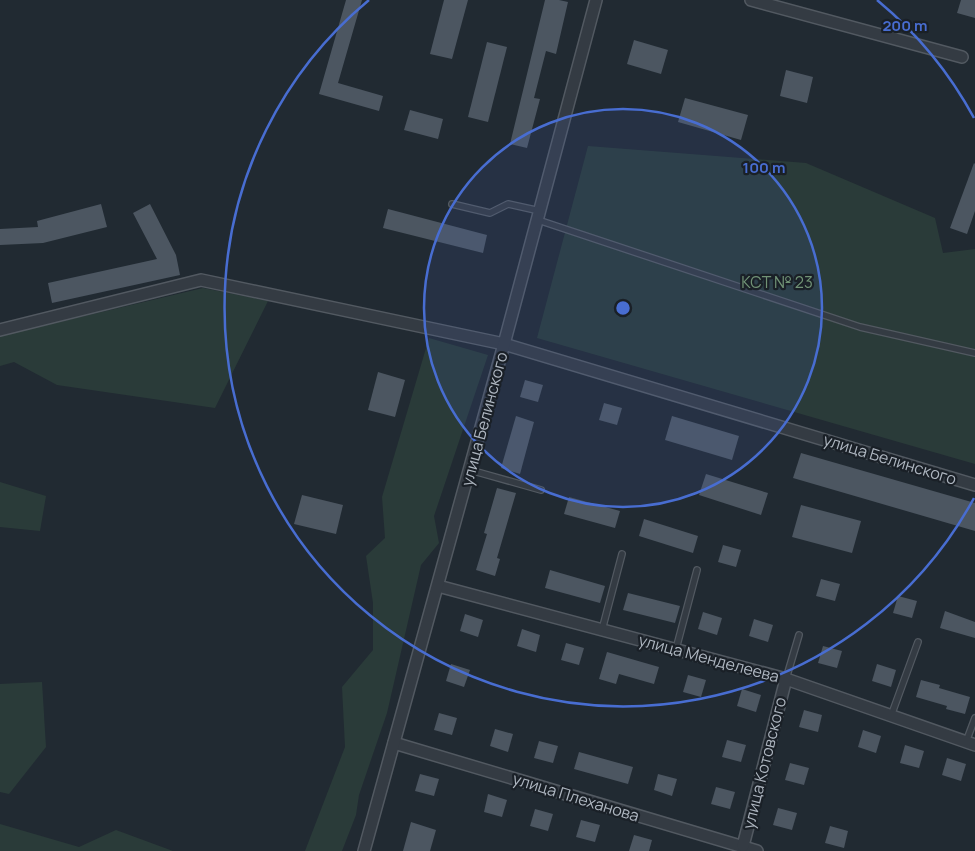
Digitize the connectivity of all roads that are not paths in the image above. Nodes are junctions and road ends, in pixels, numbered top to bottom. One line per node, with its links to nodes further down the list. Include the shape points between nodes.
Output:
1 (596, 0): 5 (street)
2 (750, 0): 3 (street)
3 (962, 57)
4 (452, 204): 5 (lane, via 490,213 508,204)
5 (539, 215): 7 (street); 8 (lane, via 860,327)
6 (0, 330): 7 (street, via 201,280)
7 (504, 344): 9 (street, улица Белинского); 10 (street, улица Белинского)
8 (975, 353)
9 (470, 470): 11 (lane); 14 (street, улица Белинского)
10 (975, 485)
11 (541, 490)
12 (622, 554): 15 (lane)
13 (697, 570): 18 (lane)
14 (438, 586): 15 (street, улица Менделеева); 22 (street, улица Белинского)
15 (602, 630): 18 (street, улица Менделеева)
16 (799, 635): 19 (lane)
17 (918, 642): 20 (lane)
18 (676, 650): 19 (street, улица Менделеева)
19 (786, 679): 20 (street, улица Менделеева); 24 (street, улица Котовского)
20 (891, 716): 23 (street, улица Менделеева)
21 (975, 718): 23 (lane)
22 (394, 743): 24 (street, улица Плеханова); 25 (street, улица Белинского)
23 (971, 743)
24 (735, 847): 26 (street, улица Плеханова)
25 (364, 851)
26 (757, 851)

